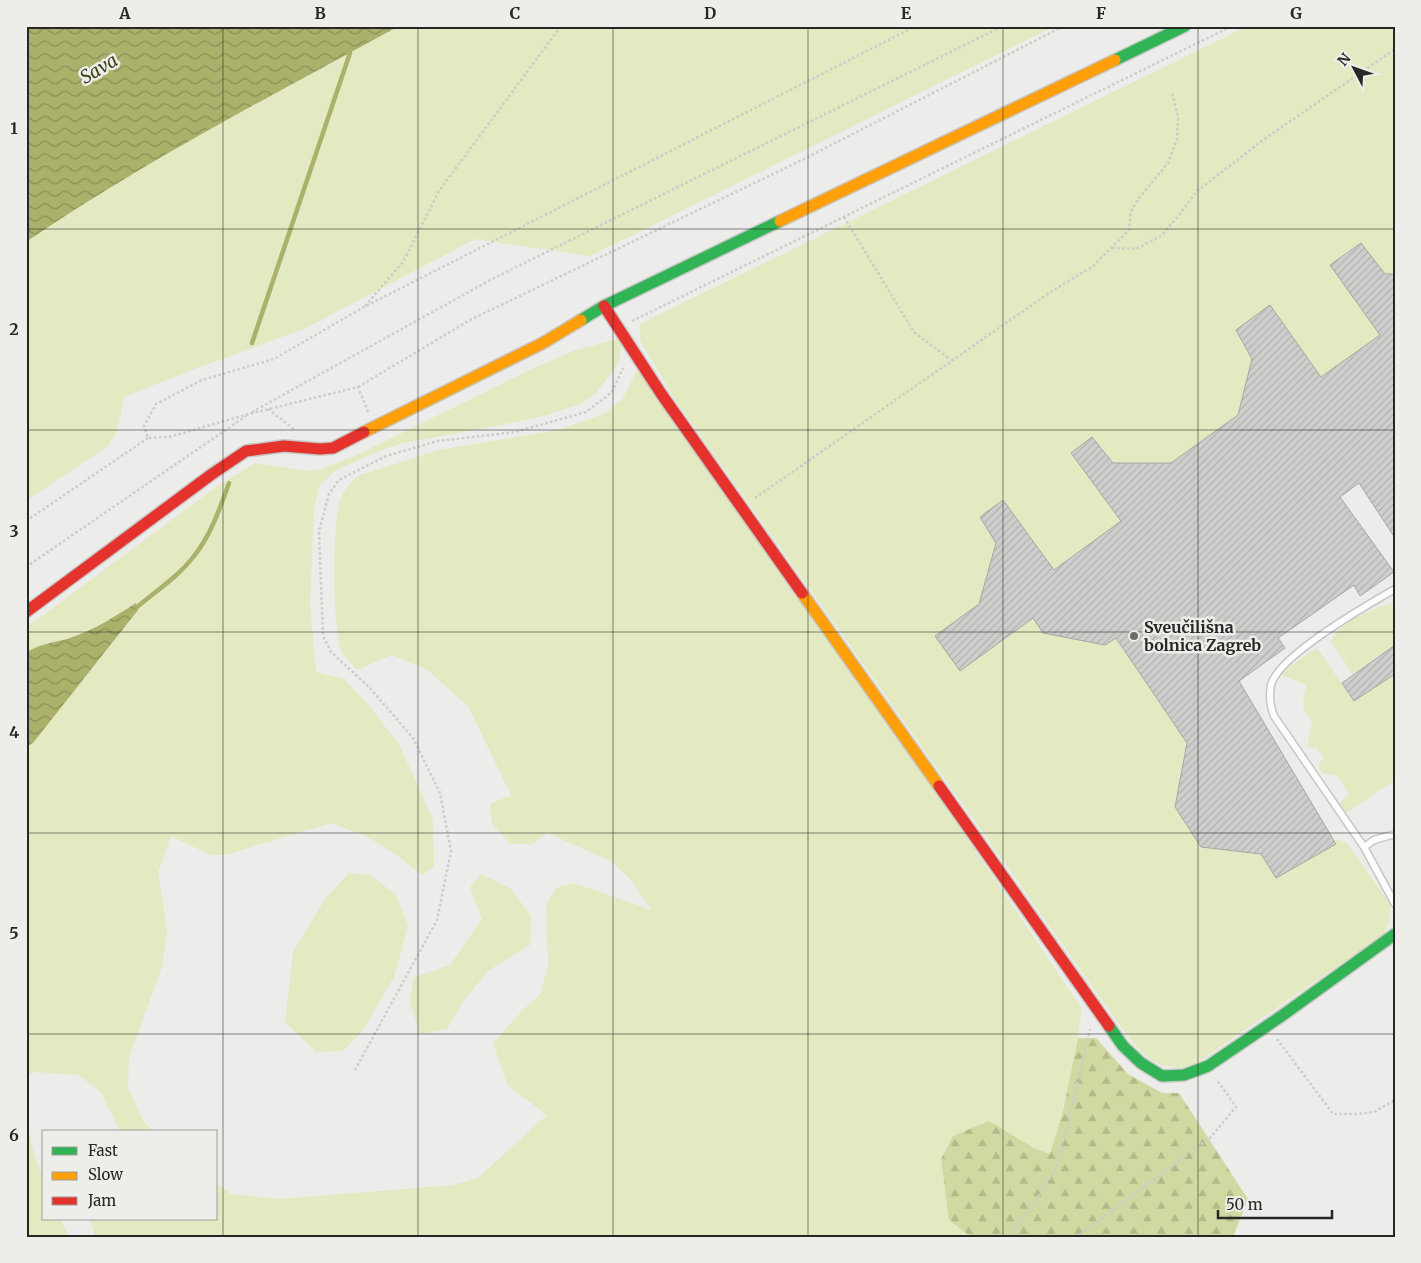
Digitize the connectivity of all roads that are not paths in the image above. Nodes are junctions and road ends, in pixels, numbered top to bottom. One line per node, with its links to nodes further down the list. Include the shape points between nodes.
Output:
1 (1185, 26): 2 (street)
2 (604, 306): 4 (street, via 542,342 333,448 284,446 246,451); 8 (street, via 662,395 1124,1046 1141,1063 1162,1076 1184,1075 1208,1066)
3 (1395, 589): 6 (lane, via 1299,651 1282,665 1271,684 1270,704 1274,716)
4 (26, 612)
5 (1395, 834): 6 (lane, via 1374,840)
6 (1364, 847): 7 (lane)
7 (1395, 904)
8 (1395, 934)

